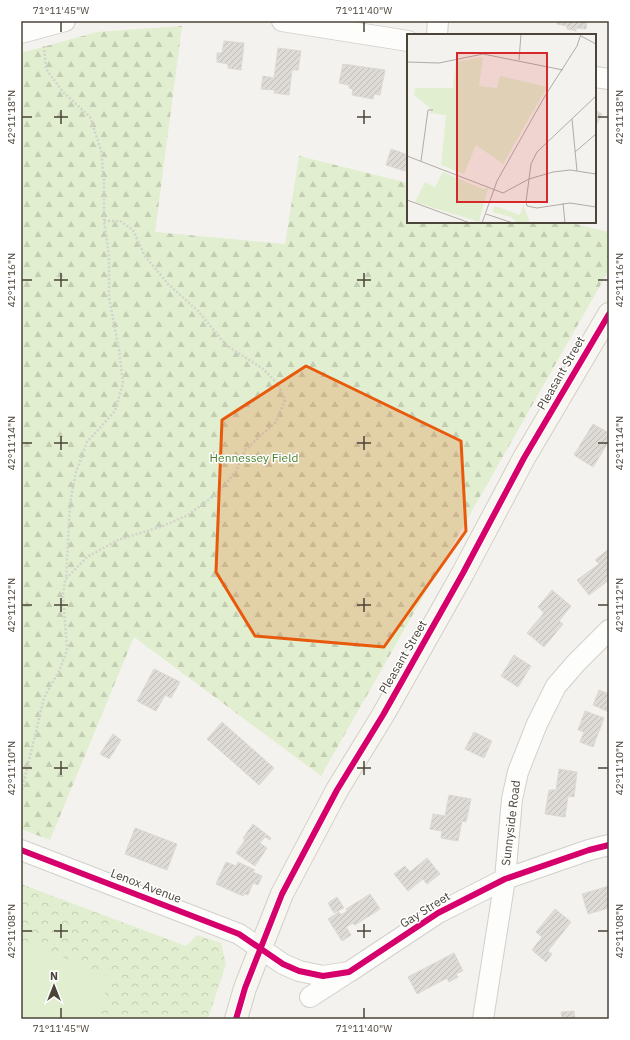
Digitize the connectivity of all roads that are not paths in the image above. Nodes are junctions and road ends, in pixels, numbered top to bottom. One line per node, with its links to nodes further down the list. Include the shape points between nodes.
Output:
1 (65, 21): 4 (street)
2 (282, 21): 6 (street)
3 (438, 21): 5 (street)
4 (21, 33)
5 (437, 34)
6 (407, 41)
7 (596, 77): 8 (street)
8 (609, 79)
9 (609, 314): 14 (street, Pleasant Street, via 524,458 383,716 337,790 282,894)
10 (609, 630): 13 (street, Sunnyside Road, via 556,686 537,724 518,772 512,799)
11 (609, 845): 13 (street, Gay Street)
12 (21, 850): 14 (street, Lenox Avenue, via 240,934)
13 (505, 879): 15 (street, Gay Street, via 438,913); 18 (street, Sunnyside Road)
14 (260, 947): 15 (street, Gay Street, via 283,964 299,971 323,976); 17 (street, Pleasant Street)
15 (350, 972): 16 (street, Gay Street)
16 (310, 997)
17 (236, 1019)
18 (483, 1019)

